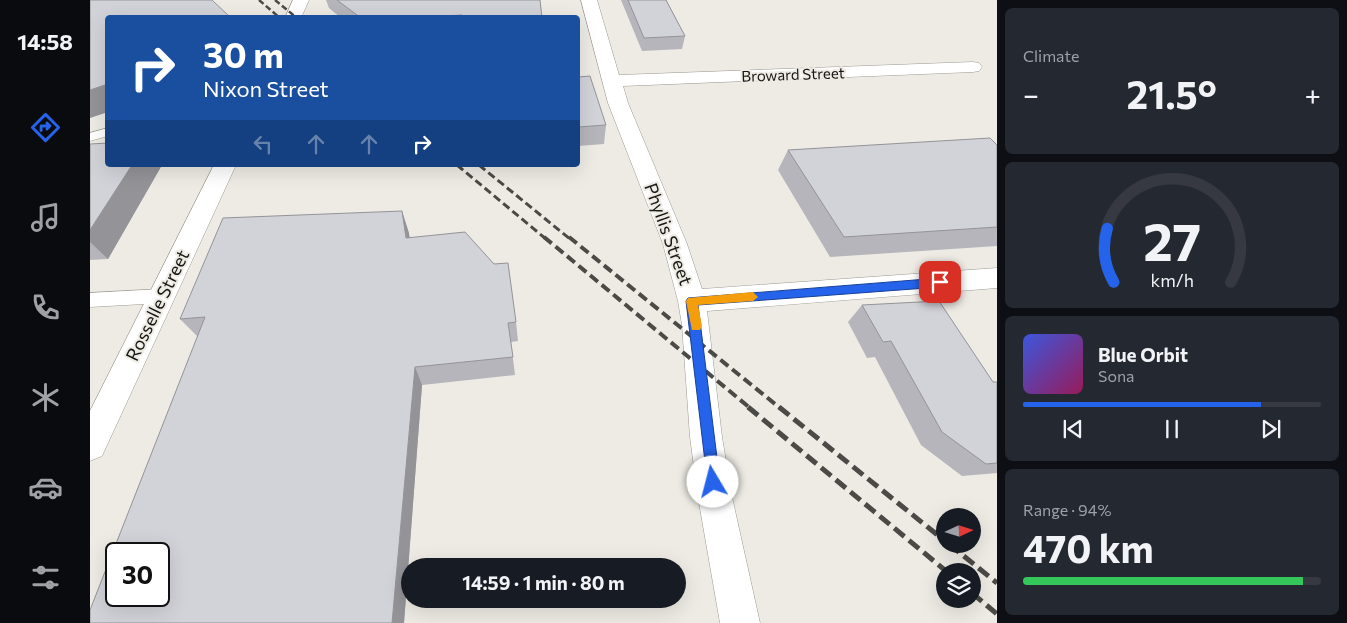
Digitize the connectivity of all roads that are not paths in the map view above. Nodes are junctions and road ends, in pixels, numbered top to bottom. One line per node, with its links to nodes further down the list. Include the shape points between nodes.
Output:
1 (301, 0): 3 (street)
2 (589, 0): 5 (street, Phyllis Street)
3 (294, 15)
4 (973, 67): 5 (street, Broward Street)
5 (612, 82): 12 (street, Phyllis Street, via 675,244)
6 (105, 133): 7 (lane)
7 (90, 136)
8 (224, 167): 10 (street, Rosselle Street)
9 (997, 278): 12 (street)
10 (162, 296): 11 (lane); 13 (street, Rosselle Street)
11 (90, 300)
12 (692, 301): 14 (street, Phyllis Street, via 706,437)
13 (90, 445)
14 (740, 623)

